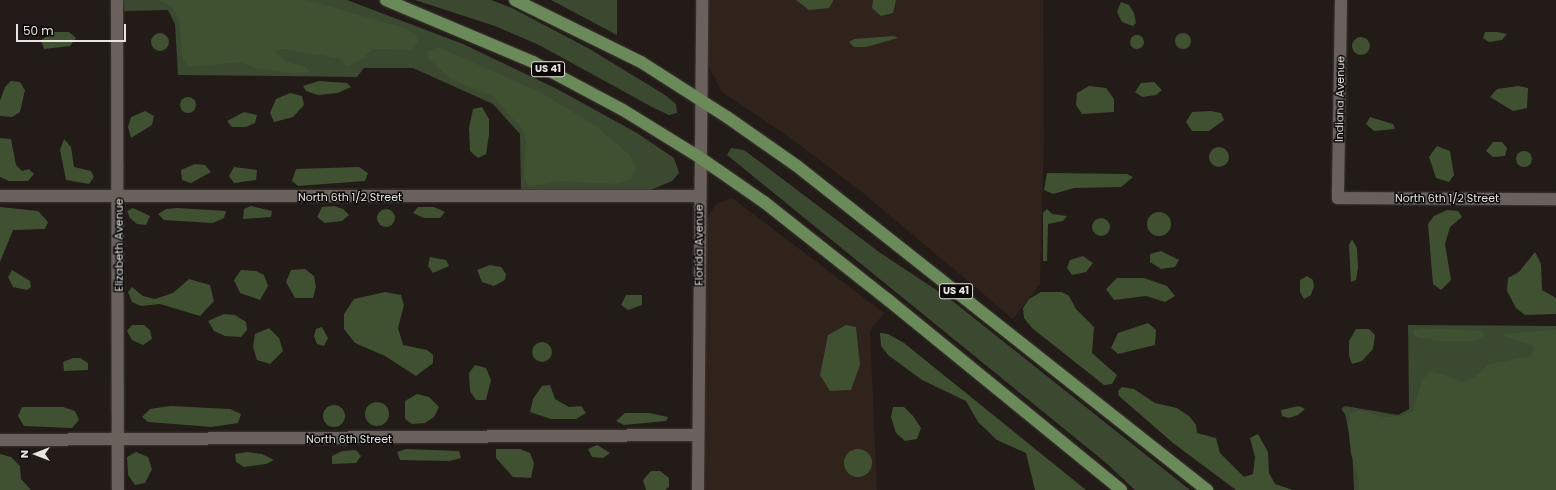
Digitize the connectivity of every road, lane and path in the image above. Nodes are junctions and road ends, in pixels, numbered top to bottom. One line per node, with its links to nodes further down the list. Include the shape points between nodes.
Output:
1 (117, 0): 10 (street, Elizabeth Avenue)
2 (386, 0): 7 (main road, US 41, via 533,62 624,110)
3 (515, 0): 6 (main road, US 41, via 641,62)
4 (702, 0): 6 (street, Florida Avenue)
5 (1341, 0): 11 (street, Indiana Avenue)
6 (699, 99): 7 (street, Florida Avenue); 19 (main road, US 41, via 797,166)
7 (699, 157): 9 (street, Florida Avenue); 18 (main road, US 41, via 764,202 881,294)
8 (0, 196): 10 (street, North 6th 1/2 Street)
9 (699, 196): 10 (street, North 6th 1/2 Street); 13 (street, Florida Avenue)
10 (119, 197): 15 (street, Elizabeth Avenue)
11 (1338, 198): 12 (street, North 6th 1/2 Street)
12 (1556, 200)
13 (698, 435): 15 (street, North 6th Street); 17 (street, Florida Avenue)
14 (0, 440): 15 (street, North 6th Street)
15 (118, 440): 16 (street, Elizabeth Avenue)
16 (118, 490)
17 (698, 490)
18 (1121, 490)
19 (1207, 490)

